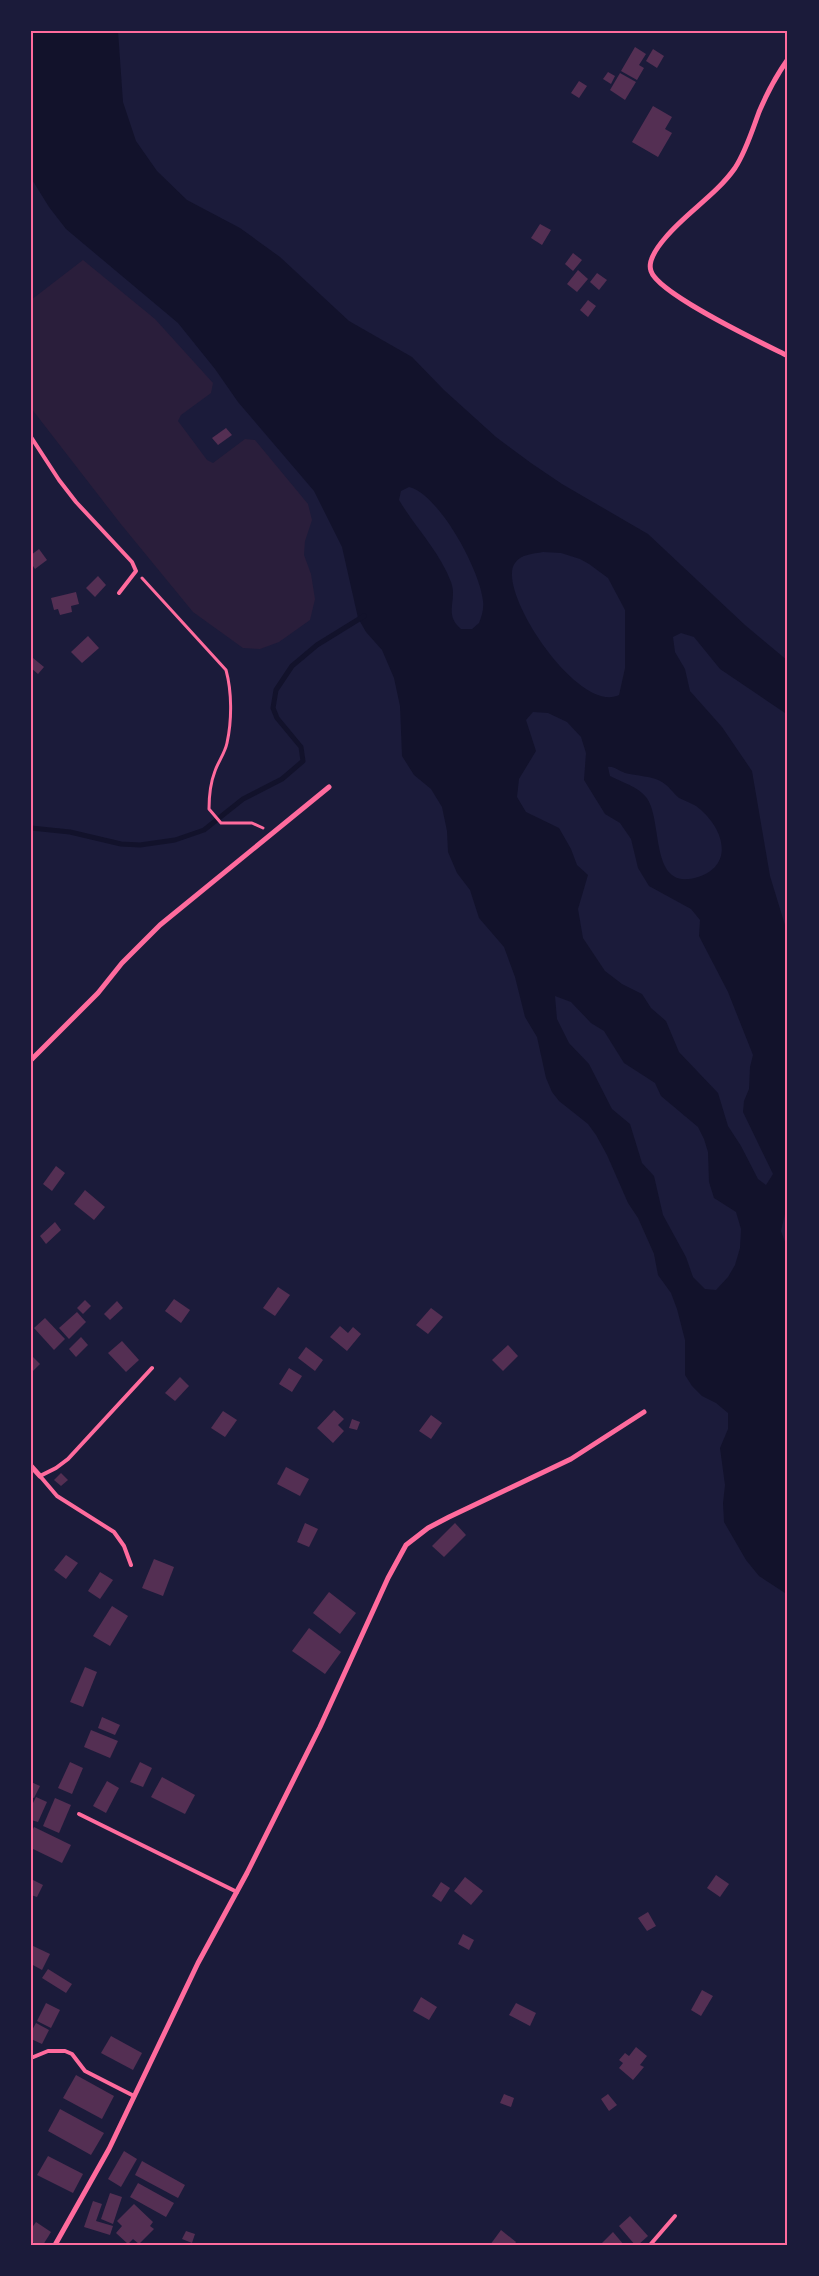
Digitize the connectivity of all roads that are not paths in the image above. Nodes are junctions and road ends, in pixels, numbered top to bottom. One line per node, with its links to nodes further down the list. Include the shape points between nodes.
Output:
1 (788, 59): 2 (street, via 768,90 735,167 714,192 664,239 650,268 653,275 676,295)
2 (788, 356)
3 (31, 437): 4 (lane, via 76,502 123,551 136,571)
4 (118, 593)
5 (329, 787): 6 (street, via 160,925)
6 (31, 1060)
7 (152, 1368): 10 (lane, via 68,1459)
8 (644, 1412): 13 (street, via 571,1459 449,1517 406,1545)
9 (31, 1466): 10 (street)
10 (40, 1476): 11 (lane, via 58,1496 114,1532)
11 (132, 1565)
12 (79, 1814): 13 (lane)
13 (237, 1892): 15 (street, via 198,1963)
14 (31, 2058): 15 (lane, via 48,2051 65,2051 72,2054 85,2071)
15 (134, 2096): 17 (street, via 109,2149)
16 (675, 2216): 18 (lane)
17 (55, 2245)
18 (650, 2245)

